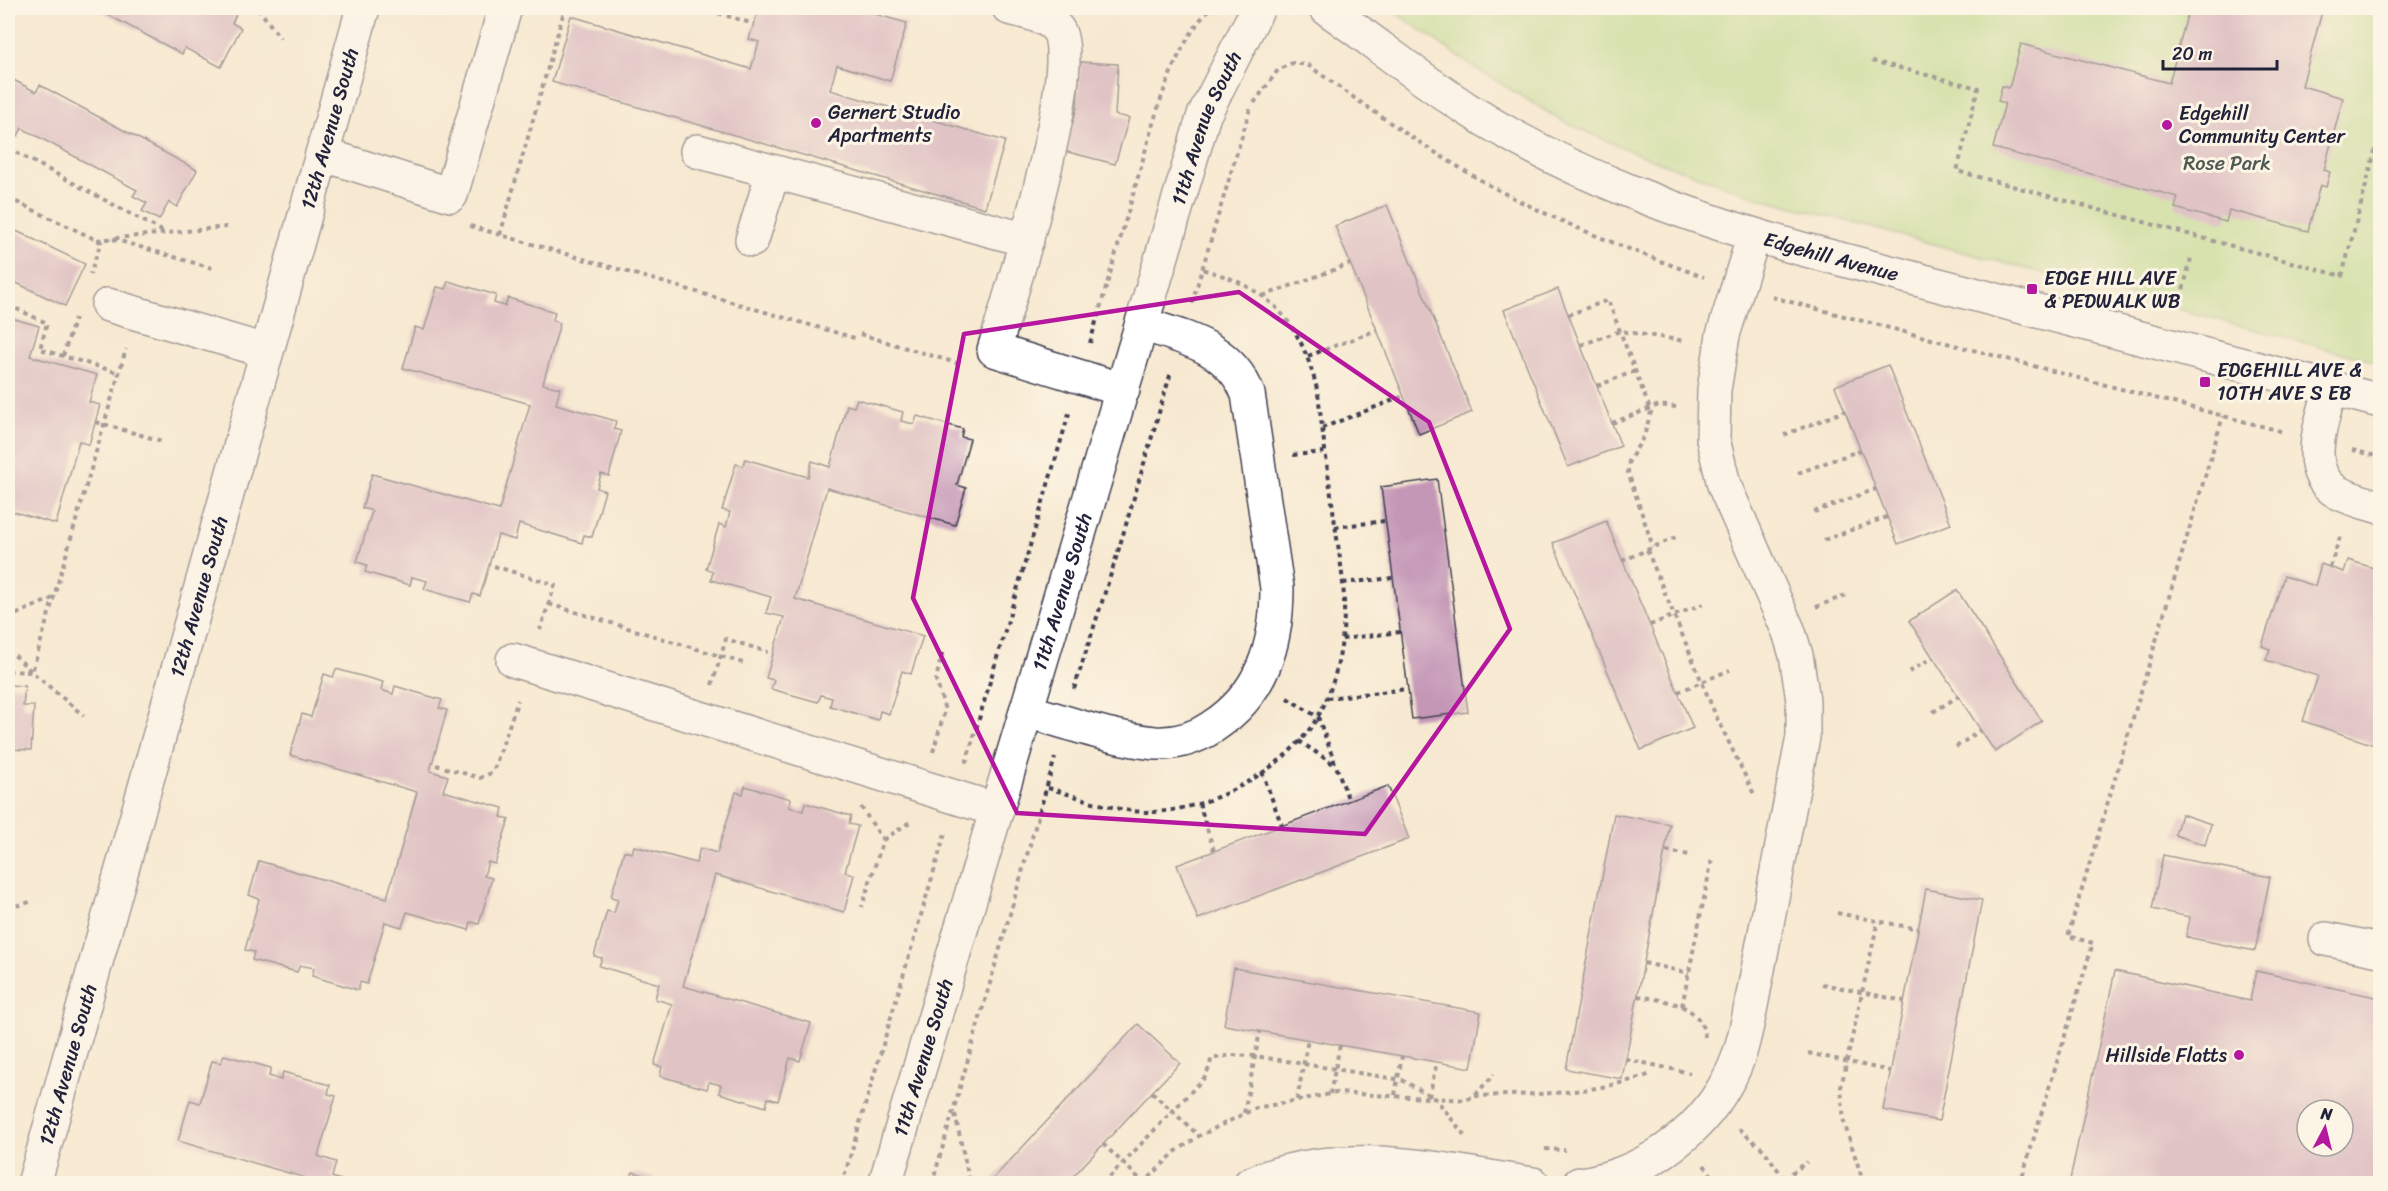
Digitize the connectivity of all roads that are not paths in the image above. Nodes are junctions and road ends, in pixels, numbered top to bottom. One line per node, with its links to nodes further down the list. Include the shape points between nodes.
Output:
1 (363, 8): 7 (street, 12th Avenue South)
2 (505, 8): 7 (street, via 451,195)
3 (1009, 8): 11 (street, via 1049,21 1064,44 1058,100)
4 (1258, 8): 13 (street, 11th Avenue South, via 1204,115)
5 (1326, 8): 9 (street, Edgehill Avenue, via 1467,109 1544,152 1620,188)
6 (697, 151): 8 (street)
7 (322, 154): 14 (street, 12th Avenue South)
8 (773, 172): 10 (street); 11 (street)
9 (1754, 235): 15 (street, Edgehill Avenue); 28 (street, via 1723,335 1714,390 1713,439 1724,485 1789,632 1800,677 1804,718 1800,754 1743,1041 1728,1082 1686,1132 1656,1156 1618,1174)
10 (752, 240)
11 (1027, 240): 16 (street, via 994,350)
12 (111, 301): 14 (street)
13 (1142, 324): 16 (street, 11th Avenue South); 20 (street, via 1212,350 1237,372 1248,394 1277,588 1273,636 1257,680 1242,704 1202,734 1180,741 1157,743 1129,738)
14 (266, 351): 24 (street, 12th Avenue South)
15 (2331, 388): 17 (street, Edgehill Avenue); 18 (street, via 2318,441 2320,471 2335,491)
16 (1123, 390): 20 (street, 11th Avenue South)
17 (2380, 401)
18 (2380, 507)
19 (513, 660): 21 (street)
20 (1026, 711): 21 (street, 11th Avenue South)
21 (998, 810): 25 (street, 11th Avenue South)
22 (2326, 939): 23 (street)
23 (2380, 950)
24 (34, 1184)
25 (885, 1184)
26 (1250, 1184): 27 (street, via 1308,1165 1352,1162)
27 (1533, 1184)
28 (1580, 1184)

